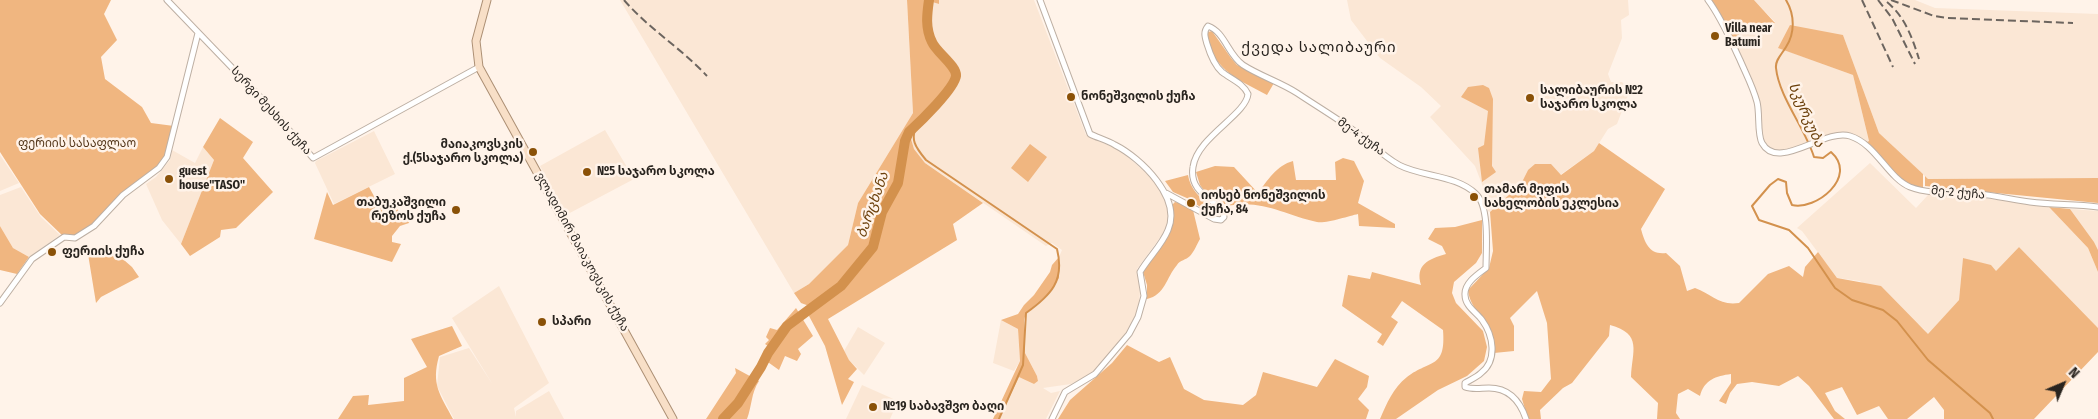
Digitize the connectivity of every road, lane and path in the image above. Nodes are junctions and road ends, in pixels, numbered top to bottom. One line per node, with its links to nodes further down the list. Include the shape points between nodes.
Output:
1 (167, 0): 6 (street, სერგი მესხის ქუჩა)
2 (176, 0): 6 (street)
3 (487, 0): 8 (main road, ვლადიმირ მაიაკოვსკის ქუჩა, via 476,41)
4 (1040, 0): 9 (street, via 1090,134 1115,144 1132,157)
5 (1708, 0): 10 (street, მე-2 ქუჩა, via 1725,27 1753,91 1760,113 1762,143 1769,151 1782,154 1796,151 1816,140 1836,135 1850,136 1911,187)
6 (171, 5): 7 (street, სერგი მესხის ქუჩა)
7 (198, 33): 8 (street, სერგი მესხის ქუჩა, via 266,103 313,158); 11 (street, via 166,157 159,168 124,195 85,233 75,238 64,237 32,259)
8 (479, 67): 12 (main road, ვლადიმირ მაიაკოვსკის ქუჩა)
9 (1166, 193): 13 (street, via 1170,224 1140,272 1144,296 1135,324 1095,374 1065,392); 14 (street, მე-4 ქუჩა, via 1214,220 1221,220 1224,213 1221,207 1198,191 1193,167 1207,141 1244,106 1248,94 1246,88 1220,70 1211,57 1204,36 1208,26 1218,33 1242,65 1295,91 1399,165 1463,185 1481,200 1485,215 1486,268 1468,284 1465,294 1493,342 1491,360 1482,373 1464,384 1469,388 1492,388 1510,393)
10 (2098, 207)
11 (0, 303)
12 (673, 419)
13 (1052, 419)
14 (1526, 419)

